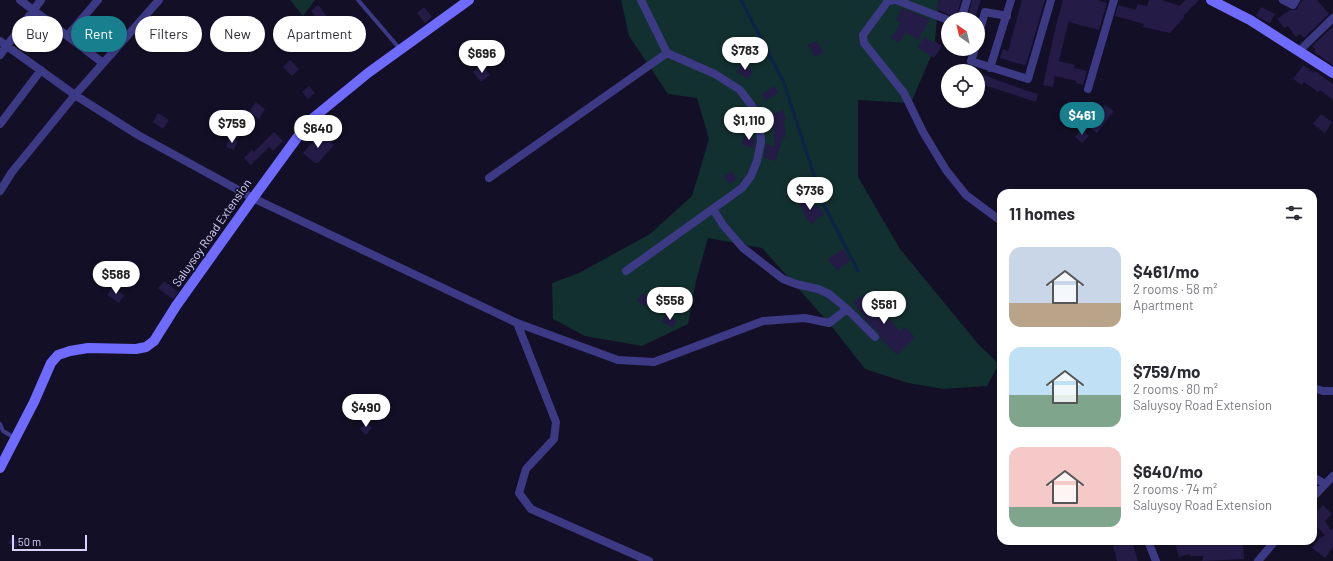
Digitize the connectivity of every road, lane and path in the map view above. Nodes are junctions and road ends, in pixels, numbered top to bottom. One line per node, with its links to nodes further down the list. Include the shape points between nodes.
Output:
1 (20, 0): 16 (street)
2 (40, 0): 16 (street)
3 (98, 0): 22 (street)
4 (158, 0): 29 (street)
5 (358, 0): 24 (lane)
6 (469, 0): 24 (main road, Saluysoy Road Extension)
7 (641, 0): 26 (street)
8 (895, 0): 20 (street); 40 (street, via 888,1 863,35 864,43 904,93 946,170 966,195)
9 (967, 0): 17 (street)
10 (1011, 0): 19 (street)
11 (1051, 0): 30 (street, via 1028,79)
12 (1114, 0): 33 (street)
13 (1211, 0): 25 (main road, via 1250,20)
14 (1283, 0): 15 (street, via 1293,5)
15 (1296, 0)
16 (32, 10): 22 (street); 23 (street)
17 (963, 12)
18 (985, 12): 19 (street)
19 (1007, 16): 30 (street)
20 (941, 17)
21 (1331, 23): 25 (street)
22 (68, 35): 29 (street)
23 (3, 44): 27 (street); 31 (street)
24 (400, 50): 38 (main road, Saluysoy Road Extension, via 313,118)
25 (1299, 51): 32 (main road)
26 (667, 52): 36 (street); 39 (street, via 715,74 740,90 752,106 760,125 761,142 751,176 742,188)
27 (0, 55)
28 (972, 56): 30 (street, via 971,61)
29 (103, 63): 34 (street)
30 (990, 68)
31 (41, 70): 34 (street); 35 (street)
32 (1333, 73)
33 (1088, 89)
34 (75, 95): 37 (street, via 12,172); 38 (street, via 138,135)
35 (0, 124)
36 (489, 178)
37 (0, 191)
38 (253, 198): 43 (street); 48 (main road, Saluysoy Road Extension, via 154,341 146,347 136,349 88,348 58,355 51,363)
39 (712, 209): 41 (street); 42 (street, via 743,248 783,279 829,294)
40 (997, 218)
41 (626, 271)
42 (847, 309): 43 (street, via 829,323 805,318 763,322 654,362 618,360); 44 (street)
43 (517, 323): 56 (street, via 556,422 554,439 526,469 519,493 531,508)
44 (875, 337)
45 (1317, 389): 46 (street)
46 (1333, 392)
47 (0, 424): 48 (lane, via 3,431)
48 (15, 438): 49 (main road, Saluysoy Road Extension)
49 (0, 468)
50 (1333, 476): 52 (street)
51 (1317, 480): 52 (street)
52 (1325, 484): 53 (street)
53 (1317, 493)
54 (1150, 545): 57 (street)
55 (1272, 545): 58 (street)
56 (649, 561)
57 (1156, 561)
58 (1258, 561)

